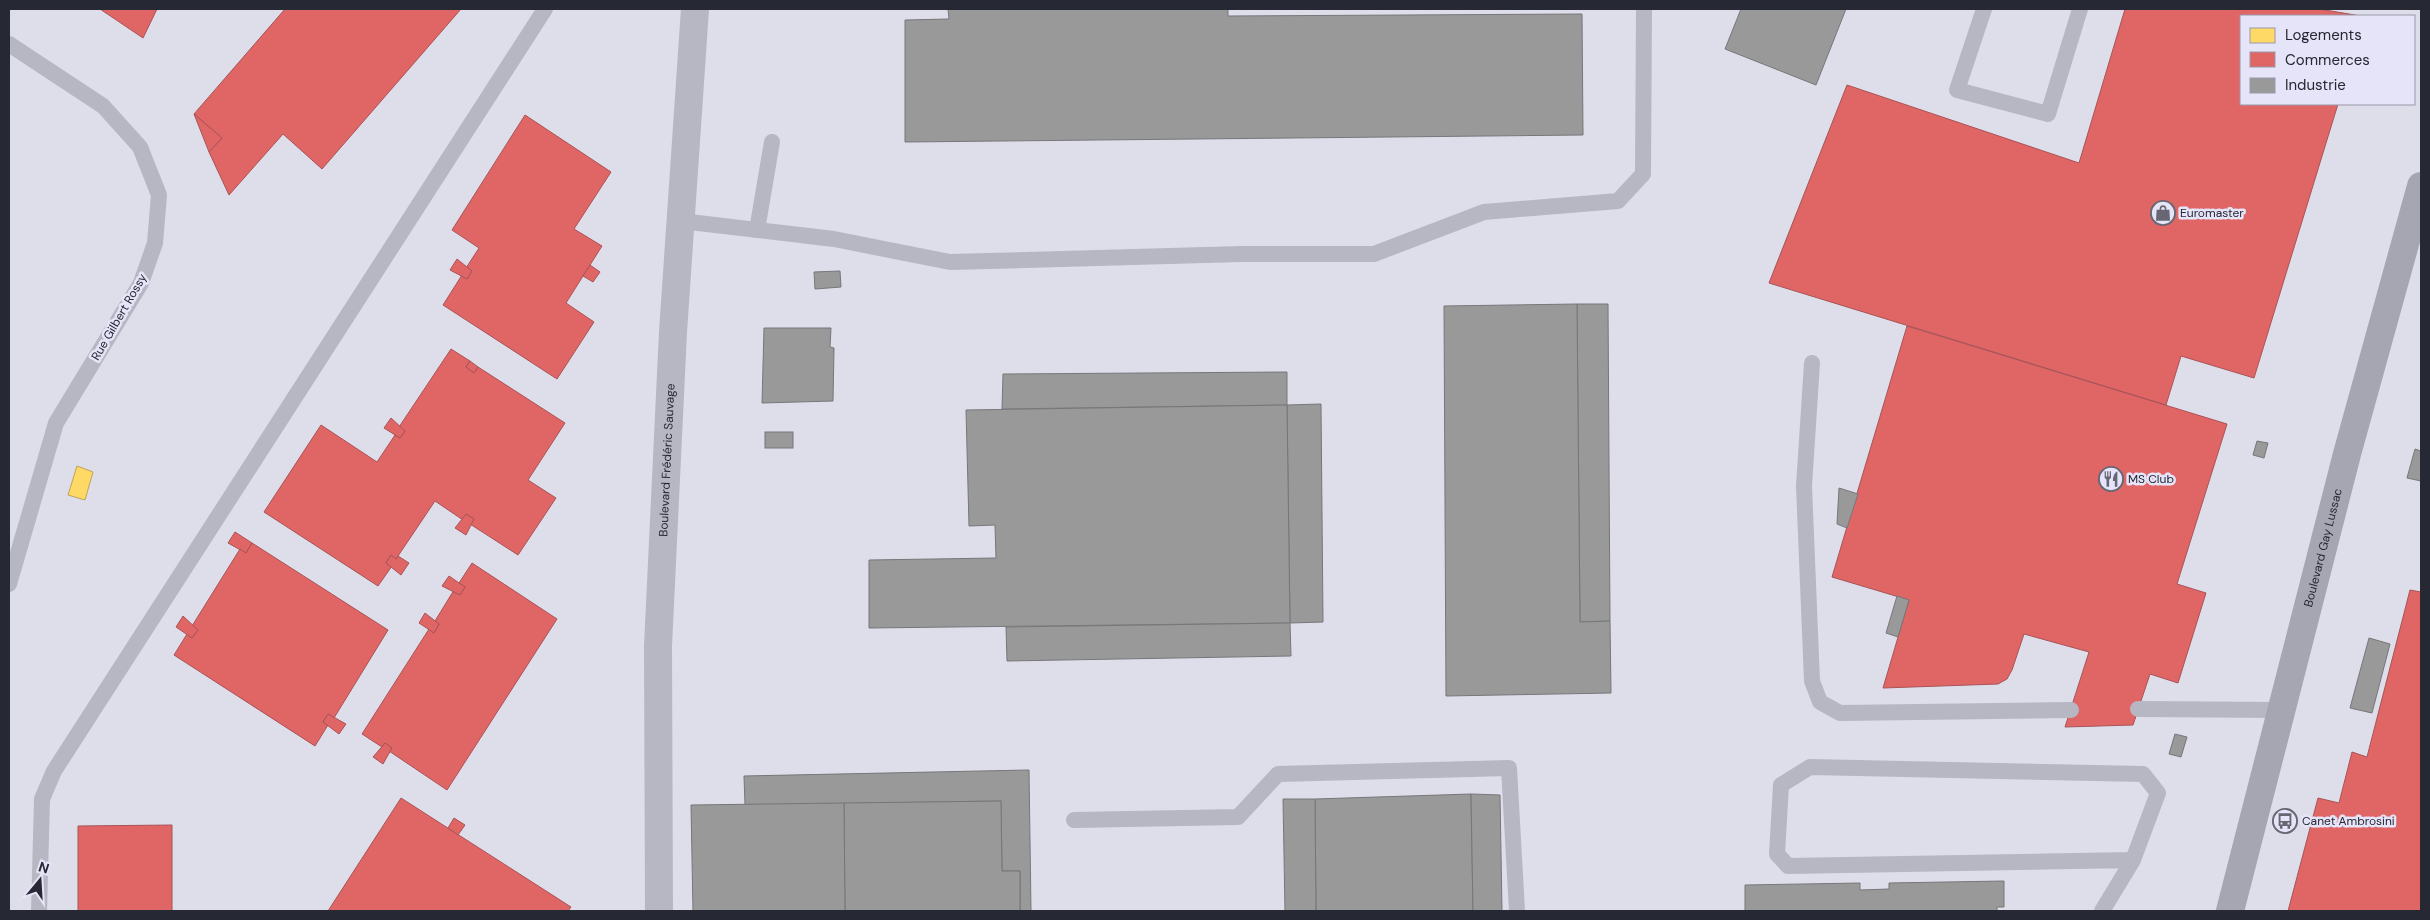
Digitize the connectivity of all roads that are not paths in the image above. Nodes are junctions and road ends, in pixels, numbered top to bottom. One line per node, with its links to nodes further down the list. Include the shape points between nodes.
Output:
1 (545, 9): 18 (lane, via 54,771 42,799)
2 (695, 9): 9 (street, Boulevard Frédéric Sauvage)
3 (1644, 9): 10 (lane, via 1643,174 1618,202 1484,212 1374,254 1241,254 950,262 834,239)
4 (1984, 9): 5 (lane, via 1957,90 2048,114)
5 (2080, 9)
6 (9, 44): 12 (lane, Rue Gilbert Rossy, via 103,106 140,147 159,195 155,244 141,283 56,423)
7 (772, 142): 10 (lane)
8 (2421, 186): 15 (main road, Boulevard Gay Lussac, via 2346,454)
9 (681, 222): 10 (lane); 19 (street, Boulevard Frédéric Sauvage, via 658,646)
10 (757, 230)
11 (1812, 363): 14 (lane, via 1804,486 1812,682 1820,702 1840,713)
12 (9, 584)
13 (2138, 709): 15 (lane)
14 (2071, 710)
15 (2280, 710): 22 (main road, Boulevard Gay Lussac)
16 (1074, 820): 20 (lane, via 1238,817 1278,774 1509,768)
17 (2133, 860): 17 (lane, via 2158,793 2143,774 1810,766 1780,785 1777,854 1788,866); 21 (lane)
18 (39, 911)
19 (660, 911)
20 (1517, 911)
21 (2102, 911)
22 (2230, 911)

